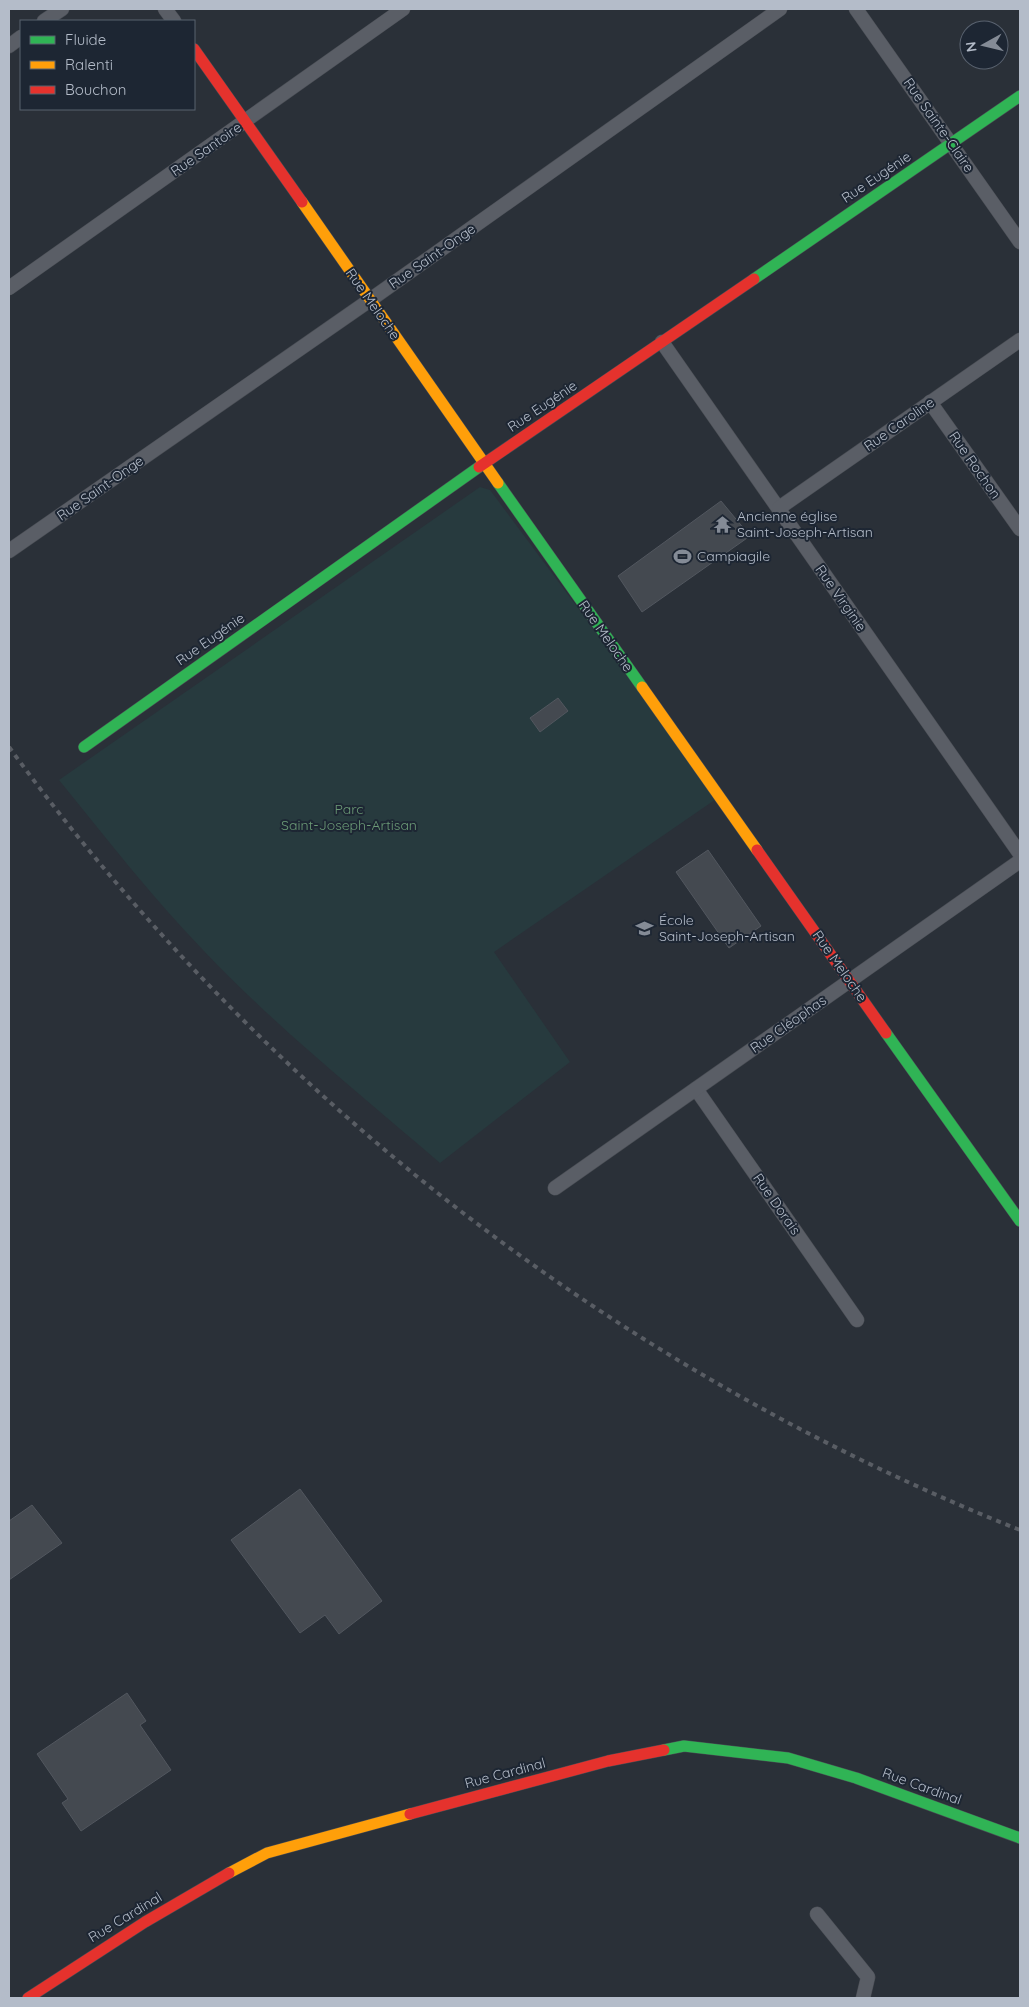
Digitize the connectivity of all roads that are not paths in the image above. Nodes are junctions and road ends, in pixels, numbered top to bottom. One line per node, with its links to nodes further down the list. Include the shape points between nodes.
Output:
1 (62, 9): 6 (street)
2 (165, 9): 7 (street)
3 (403, 9): 12 (street, Rue Santoire)
4 (780, 9): 16 (street, Rue Saint-Onge)
5 (856, 9): 13 (street, Rue Sainte-Claire)
6 (46, 20)
7 (173, 20)
8 (20, 38): 9 (street)
9 (9, 46)
10 (195, 50): 12 (street, Rue Meloche)
11 (1020, 96): 13 (street, Rue Eugénie)
12 (246, 121): 15 (street, Rue Santoire); 16 (street, Rue Meloche)
13 (952, 143): 14 (street, Rue Sainte-Claire); 18 (street, Rue Eugénie)
14 (1020, 242)
15 (9, 288)
16 (370, 300): 20 (street, Rue Meloche); 23 (street, Rue Saint-Onge)
17 (1020, 340): 19 (street, Rue Caroline)
18 (662, 342): 20 (street, Rue Eugénie); 21 (street, Rue Virginie)
19 (930, 402): 21 (street, Rue Caroline); 22 (street, Rue Rochon)
20 (485, 463): 24 (street, Rue Eugénie); 27 (street, Rue Meloche)
21 (778, 508): 25 (street, Rue Virginie)
22 (1020, 529)
23 (9, 551)
24 (84, 747)
25 (1020, 854)
26 (1020, 860): 27 (street, Rue Cléophas)
27 (850, 980): 28 (street, Rue Cléophas); 30 (street, Rue Meloche)
28 (696, 1089): 29 (street, Rue Cléophas); 31 (street, Rue Dorais)
29 (555, 1188)
30 (1020, 1221)
31 (857, 1320)
32 (1020, 1838): 34 (street, Rue Cardinal, via 856,1778 788,1758 684,1746 608,1761 267,1853 222,1876)
33 (816, 1914): 35 (street, via 868,1977)
34 (28, 1998)
35 (863, 1998)

